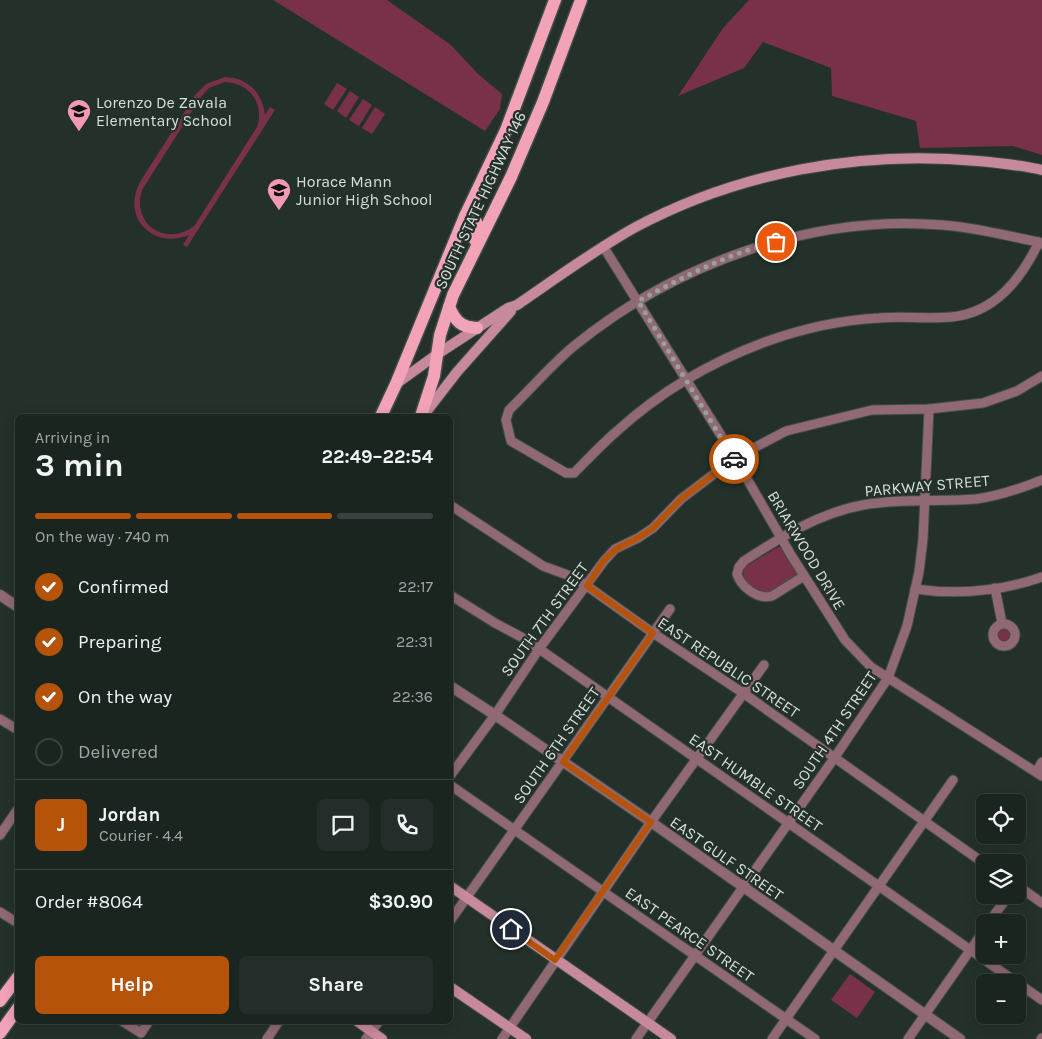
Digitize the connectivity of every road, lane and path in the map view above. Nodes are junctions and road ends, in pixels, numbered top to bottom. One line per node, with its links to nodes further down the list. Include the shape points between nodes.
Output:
1 (555, 0): 4 (main road, SOUTH STATE HIGHWAY 146, via 506,130)
2 (582, 0): 7 (main road, SOUTH STATE HIGHWAY 146, via 544,102)
3 (1042, 170): 6 (main road, via 966,160 898,158 808,168 707,196 636,227)
4 (465, 216): 7 (main road, via 476,222 478,228); 15 (main road, SOUTH STATE HIGHWAY 146)
5 (1040, 243): 8 (street, via 942,225 879,224 826,230 742,252 690,273); 14 (street, via 1024,271 1008,290 983,308 945,317 877,318 826,325 758,345)
6 (603, 246): 8 (street, BRIARWOOD DRIVE); 9 (main road)
7 (471, 257): 10 (main road, SOUTH STATE HIGHWAY 146)
8 (638, 301): 14 (street, BRIARWOOD DRIVE); 14 (street, via 574,347 509,410 506,420 511,441 566,473 574,473 616,431)
9 (517, 305): 11 (main road); 19 (main road, via 456,372)
10 (449, 307): 11 (main road, via 459,323 468,328); 12 (main road, SOUTH STATE HIGHWAY 146)
11 (478, 328): 12 (main road)
12 (436, 355): 15 (main road); 18 (main road, SOUTH STATE HIGHWAY 146, via 434,376)
13 (1042, 376): 16 (street, SOUTH 7TH STREET, via 1017,391 983,403)
14 (685, 380): 20 (street, BRIARWOOD DRIVE)
15 (396, 384): 17 (main road, SOUTH STATE HIGHWAY 146)
16 (929, 410): 20 (street, SOUTH 7TH STREET, via 872,410 786,431); 22 (street, SOUTH 4TH STREET)
17 (382, 414)
18 (423, 414)
19 (424, 414)
20 (734, 458): 24 (street, BRIARWOOD DRIVE); 27 (street, SOUTH 7TH STREET, via 682,498 653,528 616,549 604,560)
21 (1042, 480): 22 (street, PARKWAY STREET, via 978,498)
22 (926, 501): 24 (street, PARKWAY STREET, via 886,501 841,510); 29 (street, SOUTH 4TH STREET)
23 (453, 507): 27 (street, EAST REPUBLIC STREET, via 543,566)
24 (781, 537): 25 (street, BRIARWOOD DRIVE); 25 (street, PARKWAY STREET, via 744,561 737,574 739,580 766,597)
25 (804, 576): 38 (street, BRIARWOOD DRIVE, via 845,640 871,667)
26 (1042, 577): 28 (street)
27 (587, 586): 35 (street, EAST REPUBLIC STREET); 36 (street, SOUTH 7TH STREET)
28 (995, 588): 29 (street, via 938,592); 34 (street)
29 (915, 589): 38 (street, SOUTH 4TH STREET, via 907,626)
30 (0, 595): 32 (street)
31 (453, 597): 36 (street, EAST HUMBLE STREET)
32 (15, 605)
33 (670, 609): 35 (street, SOUTH 6TH STREET)
34 (1002, 623)
35 (653, 633): 40 (street, EAST REPUBLIC STREET); 41 (street, SOUTH 6TH STREET)
36 (539, 649): 41 (street, EAST HUMBLE STREET); 42 (street, SOUTH 7TH STREET)
37 (764, 665): 40 (street)
38 (888, 678): 45 (street, SOUTH 4TH STREET); 50 (street, BRIARWOOD DRIVE)
39 (453, 688): 42 (street, EAST GULF STREET)
40 (743, 693): 45 (street, EAST REPUBLIC STREET); 46 (street)
41 (608, 697): 46 (street, EAST HUMBLE STREET); 47 (street, SOUTH 6TH STREET)
42 (495, 715): 47 (street, EAST GULF STREET); 49 (street, SOUTH 7TH STREET)
43 (0, 719): 44 (street)
44 (15, 728)
45 (835, 757): 54 (street, EAST REPUBLIC STREET); 56 (street, SOUTH 4TH STREET)
46 (697, 758): 55 (street); 56 (street, EAST HUMBLE STREET)
47 (563, 762): 55 (street, EAST GULF STREET); 57 (street, SOUTH 6TH STREET)
48 (1042, 762): 50 (street)
49 (453, 772)
50 (1039, 774)
51 (953, 780): 54 (street)
52 (453, 787): 57 (street, EAST PEARCE STREET)
53 (15, 813): 58 (street)
54 (924, 821): 59 (street, EAST REPUBLIC STREET); 60 (street)
55 (651, 822): 62 (street, EAST GULF STREET); 63 (street)
56 (787, 823): 60 (street, EAST HUMBLE STREET); 62 (street, SOUTH 4TH STREET)
57 (515, 829): 63 (street, EAST PEARCE STREET); 65 (street, SOUTH 6TH STREET)
58 (1, 832)
59 (976, 858)
60 (878, 887): 71 (street, EAST HUMBLE STREET); 72 (street)
61 (453, 888): 65 (main road)
62 (742, 888): 72 (street, EAST GULF STREET); 73 (street, SOUTH 4TH STREET)
63 (604, 891): 73 (street, EAST PEARCE STREET); 74 (street)
64 (1026, 892): 66 (street)
65 (466, 898): 68 (street, SOUTH 6TH STREET); 74 (main road)
66 (1042, 904)
67 (0, 912): 69 (street)
68 (453, 917)
69 (15, 921)
70 (976, 942): 71 (street)
71 (971, 949): 77 (street, EAST HUMBLE STREET); 80 (street)
72 (834, 951): 80 (street, EAST GULF STREET); 81 (street)
73 (696, 956): 81 (street, EAST PEARCE STREET); 82 (street, SOUTH 4TH STREET)
74 (555, 960): 82 (main road); 88 (street)
75 (15, 980): 78 (main road)
76 (453, 989): 88 (main road)
77 (1042, 1000)
78 (0, 1001)
79 (15, 1012): 89 (main road)
80 (925, 1014): 99 (street); 100 (street, EAST GULF STREET)
81 (786, 1019): 97 (street); 98 (street, EAST PEARCE STREET)
82 (648, 1023): 95 (street, SOUTH 4TH STREET); 96 (main road)
83 (127, 1024): 84 (street, via 141,1033)
84 (147, 1024)
85 (277, 1024): 91 (street)
86 (360, 1024): 90 (main road)
87 (377, 1024): 90 (street)
88 (510, 1028): 93 (street); 94 (main road)
89 (0, 1033)
90 (369, 1035): 92 (main road)
91 (267, 1039)
92 (382, 1039)
93 (502, 1039)
94 (526, 1039)
95 (636, 1039)
96 (670, 1039)
97 (772, 1039)
98 (815, 1039)
99 (908, 1039)
100 (960, 1039)

